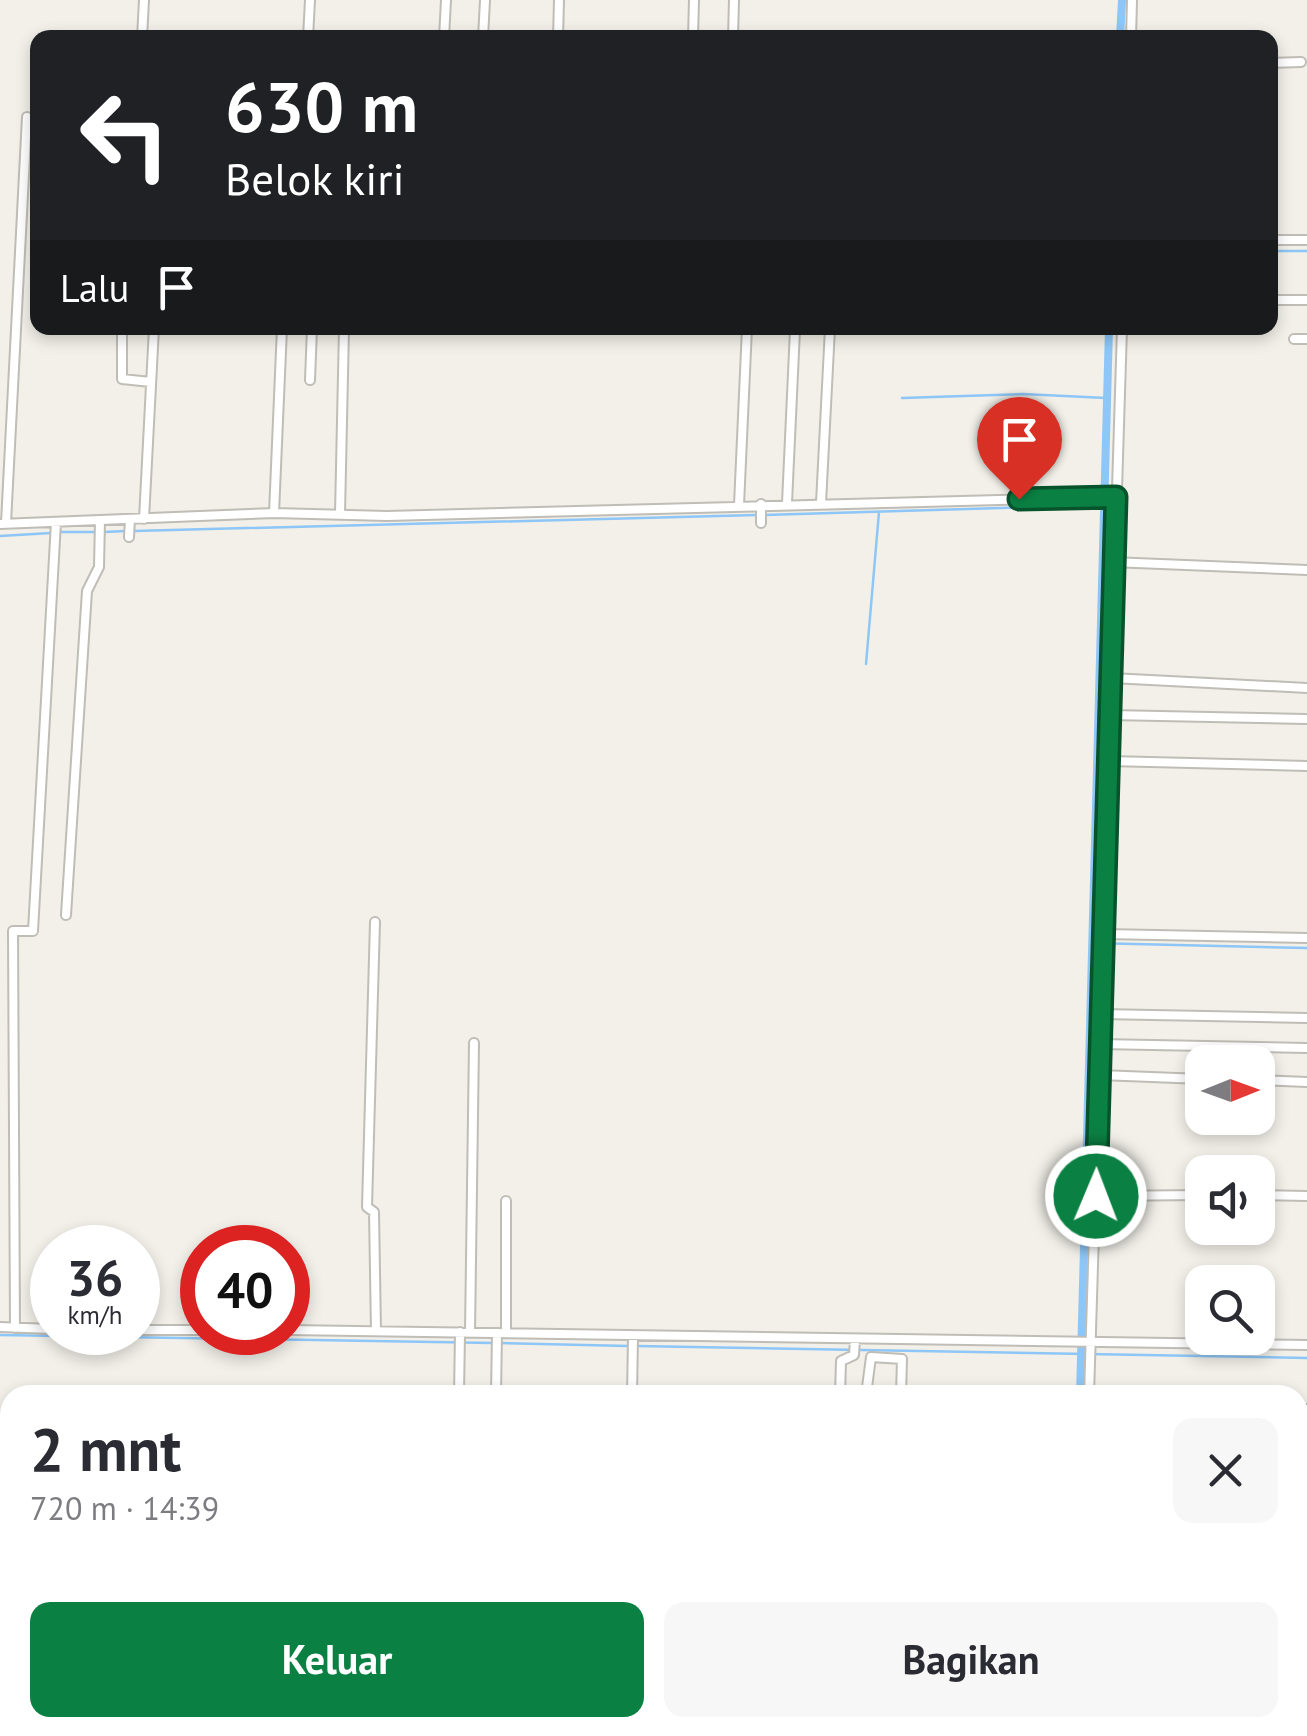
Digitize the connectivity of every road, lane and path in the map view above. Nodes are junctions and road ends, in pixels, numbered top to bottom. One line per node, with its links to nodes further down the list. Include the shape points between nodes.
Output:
1 (144, 0): 9 (street)
2 (310, 0): 10 (street)
3 (446, 0): 11 (street)
4 (484, 0): 12 (street)
5 (559, 0): 13 (street)
6 (694, 0): 14 (street)
7 (734, 0): 15 (street)
8 (1132, 0): 16 (street)
9 (142, 30)
10 (308, 30)
11 (444, 30)
12 (483, 30)
13 (558, 30)
14 (693, 30)
15 (733, 30)
16 (1130, 30)
17 (1301, 62): 18 (street)
18 (1278, 63)
19 (26, 117): 45 (street)
20 (1278, 240): 21 (street)
21 (1307, 240)
22 (1278, 300): 23 (street)
23 (1307, 300)
24 (122, 335): 36 (street, via 122,379)
25 (154, 335): 36 (street)
26 (282, 335): 41 (street)
27 (312, 335): 35 (street)
28 (344, 335): 42 (street)
29 (747, 335): 40 (street)
30 (794, 335): 39 (street)
31 (830, 335): 38 (street)
32 (1122, 335): 37 (street)
33 (1294, 340): 34 (street)
34 (1307, 340)
35 (310, 380)
36 (151, 382): 43 (street)
37 (1114, 498): 38 (street); 47 (street)
38 (821, 502): 39 (street)
39 (787, 503): 40 (street, via 761,514)
40 (739, 505): 42 (street)
41 (274, 512): 42 (street); 43 (street)
42 (340, 514)
43 (144, 519): 44 (street, via 129,530)
44 (100, 523): 46 (street); 55 (street, via 100,567 86,591)
45 (3, 524): 46 (street)
46 (56, 529): 74 (street, via 32,931 14,931)
47 (1112, 562): 48 (street); 49 (street)
48 (1307, 570)
49 (1110, 678): 50 (street); 51 (street)
50 (1307, 688)
51 (1110, 715): 52 (street); 53 (street)
52 (1304, 719)
53 (1110, 761): 54 (street); 58 (street)
54 (1307, 766)
55 (66, 916)
56 (375, 922): 77 (street, via 368,1207 374,1212)
57 (1307, 938): 58 (street)
58 (1104, 940): 59 (street)
59 (1100, 1014): 60 (street); 62 (street)
60 (1307, 1018)
61 (474, 1043): 78 (street)
62 (1099, 1044): 63 (street); 64 (street)
63 (1307, 1048)
64 (1100, 1075): 65 (street); 70 (street)
65 (1185, 1078)
66 (1275, 1081): 67 (street)
67 (1307, 1082)
68 (1185, 1195): 70 (street)
69 (1275, 1195): 71 (street)
70 (1096, 1196): 83 (street)
71 (1307, 1196)
72 (506, 1201): 79 (street)
73 (0, 1327): 74 (street)
74 (15, 1328): 75 (street)
75 (30, 1328)
76 (310, 1330): 77 (street)
77 (376, 1331): 78 (street)
78 (464, 1333): 79 (street); 86 (street)
79 (499, 1338): 81 (street); 87 (street)
80 (894, 1341): 82 (street); 83 (street); 85 (street)
81 (633, 1343): 82 (street); 88 (street)
82 (855, 1344): 89 (street, via 854,1355 842,1358)
83 (1089, 1344): 84 (street); 92 (street)
84 (1307, 1345)
85 (894, 1356): 90 (street, via 868,1360); 91 (street, via 902,1359)
86 (459, 1385)
87 (497, 1385)
88 (632, 1385)
89 (841, 1385)
90 (867, 1385)
91 (901, 1385)
92 (1089, 1385)

